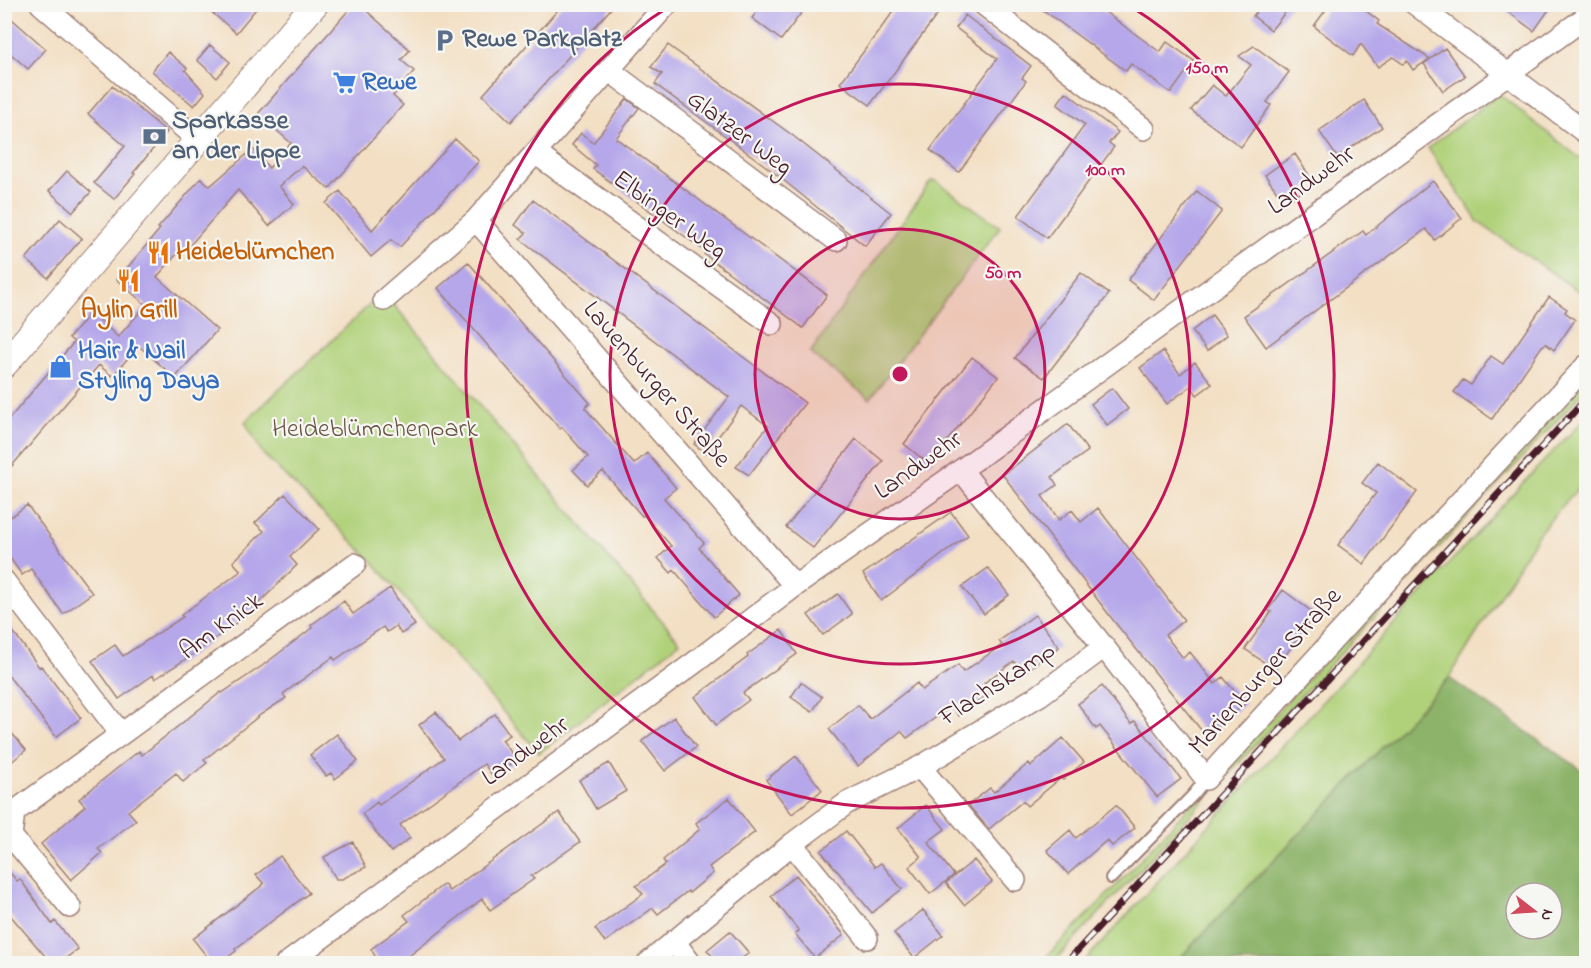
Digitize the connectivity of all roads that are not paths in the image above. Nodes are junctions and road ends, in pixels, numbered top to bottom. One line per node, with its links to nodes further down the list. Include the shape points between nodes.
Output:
1 (41, 4): 11 (street)
2 (315, 4): 11 (street)
3 (667, 4): 7 (street)
4 (983, 4): 9 (street)
5 (1415, 4): 8 (street)
6 (1587, 17): 8 (street, Landwehr)
7 (610, 71): 12 (street); 14 (street, Glatzer Weg)
8 (1508, 73): 10 (street); 19 (street, Landwehr)
9 (1144, 129)
10 (1587, 133)
11 (199, 141): 17 (street)
12 (535, 153): 13 (street); 16 (street, Elbinger Weg)
13 (476, 220): 15 (street); 22 (street, Lauenburger Straße)
14 (836, 240)
15 (384, 300)
16 (772, 324)
17 (8, 355)
18 (1587, 366): 26 (street, Marienburger Straße)
19 (961, 470): 22 (street, Landwehr); 23 (street, Marienburger Straße)
20 (355, 564): 24 (street, Am Knick)
21 (4, 581): 24 (street)
22 (795, 586): 33 (street, Landwehr)
23 (1104, 647): 25 (street, Flachskamp, via 1040,695); 26 (street, Marienburger Straße)
24 (121, 734): 30 (street, Am Knick, via 14,812 10,836)
25 (920, 766): 27 (street, Flachskamp, via 847,803); 29 (street)
26 (1206, 779): 28 (lane)
27 (792, 844): 31 (street); 32 (street, Flachskamp)
28 (1111, 878)
29 (1015, 880)
30 (70, 907)
31 (867, 938)
32 (674, 941): 34 (street, Flachskamp); 35 (street)
33 (286, 963)
34 (647, 963)
35 (691, 963)

